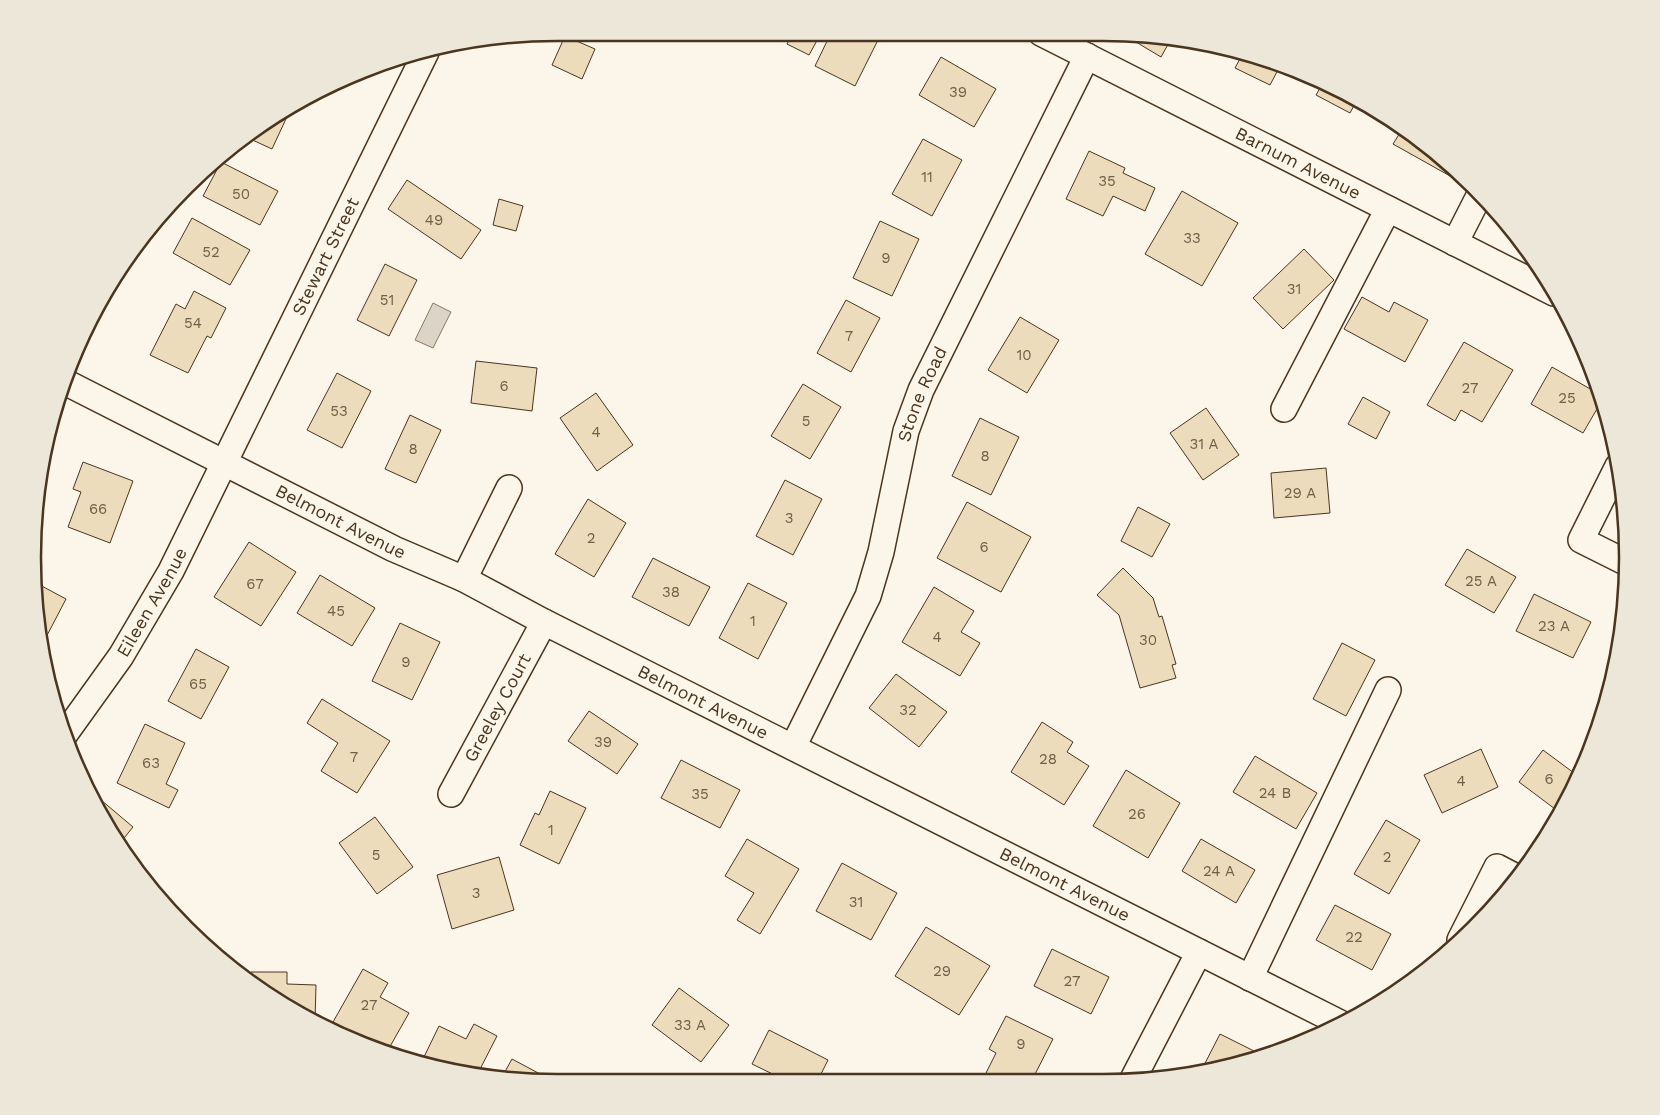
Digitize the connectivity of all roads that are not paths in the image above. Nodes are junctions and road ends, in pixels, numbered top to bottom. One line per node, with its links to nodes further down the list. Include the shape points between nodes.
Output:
1 (1057, 41): 2 (street, Barnum Avenue)
2 (1087, 56): 5 (street, Barnum Avenue); 18 (street, Stone Road, via 921,390 906,431 881,552 868,596)
3 (422, 60): 10 (street, Stewart Street)
4 (1476, 201): 6 (street)
5 (1388, 209): 6 (street, Barnum Avenue); 9 (street)
6 (1455, 243): 7 (street, Barnum Avenue)
7 (1543, 288)
8 (72, 385): 10 (street, Belmont Avenue)
9 (1284, 409)
10 (224, 462): 14 (street, Belmont Avenue, via 394,549); 17 (street, Eileen Avenue, via 171,571 126,648)
11 (1612, 478): 13 (street, via 1581,540)
12 (509, 488): 14 (street)
13 (1619, 559)
14 (464, 579): 15 (street, Belmont Avenue)
15 (544, 622): 18 (street, Belmont Avenue); 19 (street, Greeley Court)
16 (1388, 690): 23 (street)
17 (70, 727)
18 (793, 747): 22 (street, Belmont Avenue)
19 (451, 794)
20 (1510, 874): 21 (street, via 1497,867)
21 (1469, 922)
22 (1199, 952): 23 (street, Belmont Avenue); 25 (street)
23 (1250, 978): 24 (street, Belmont Avenue)
24 (1333, 1020)
25 (1137, 1073)

